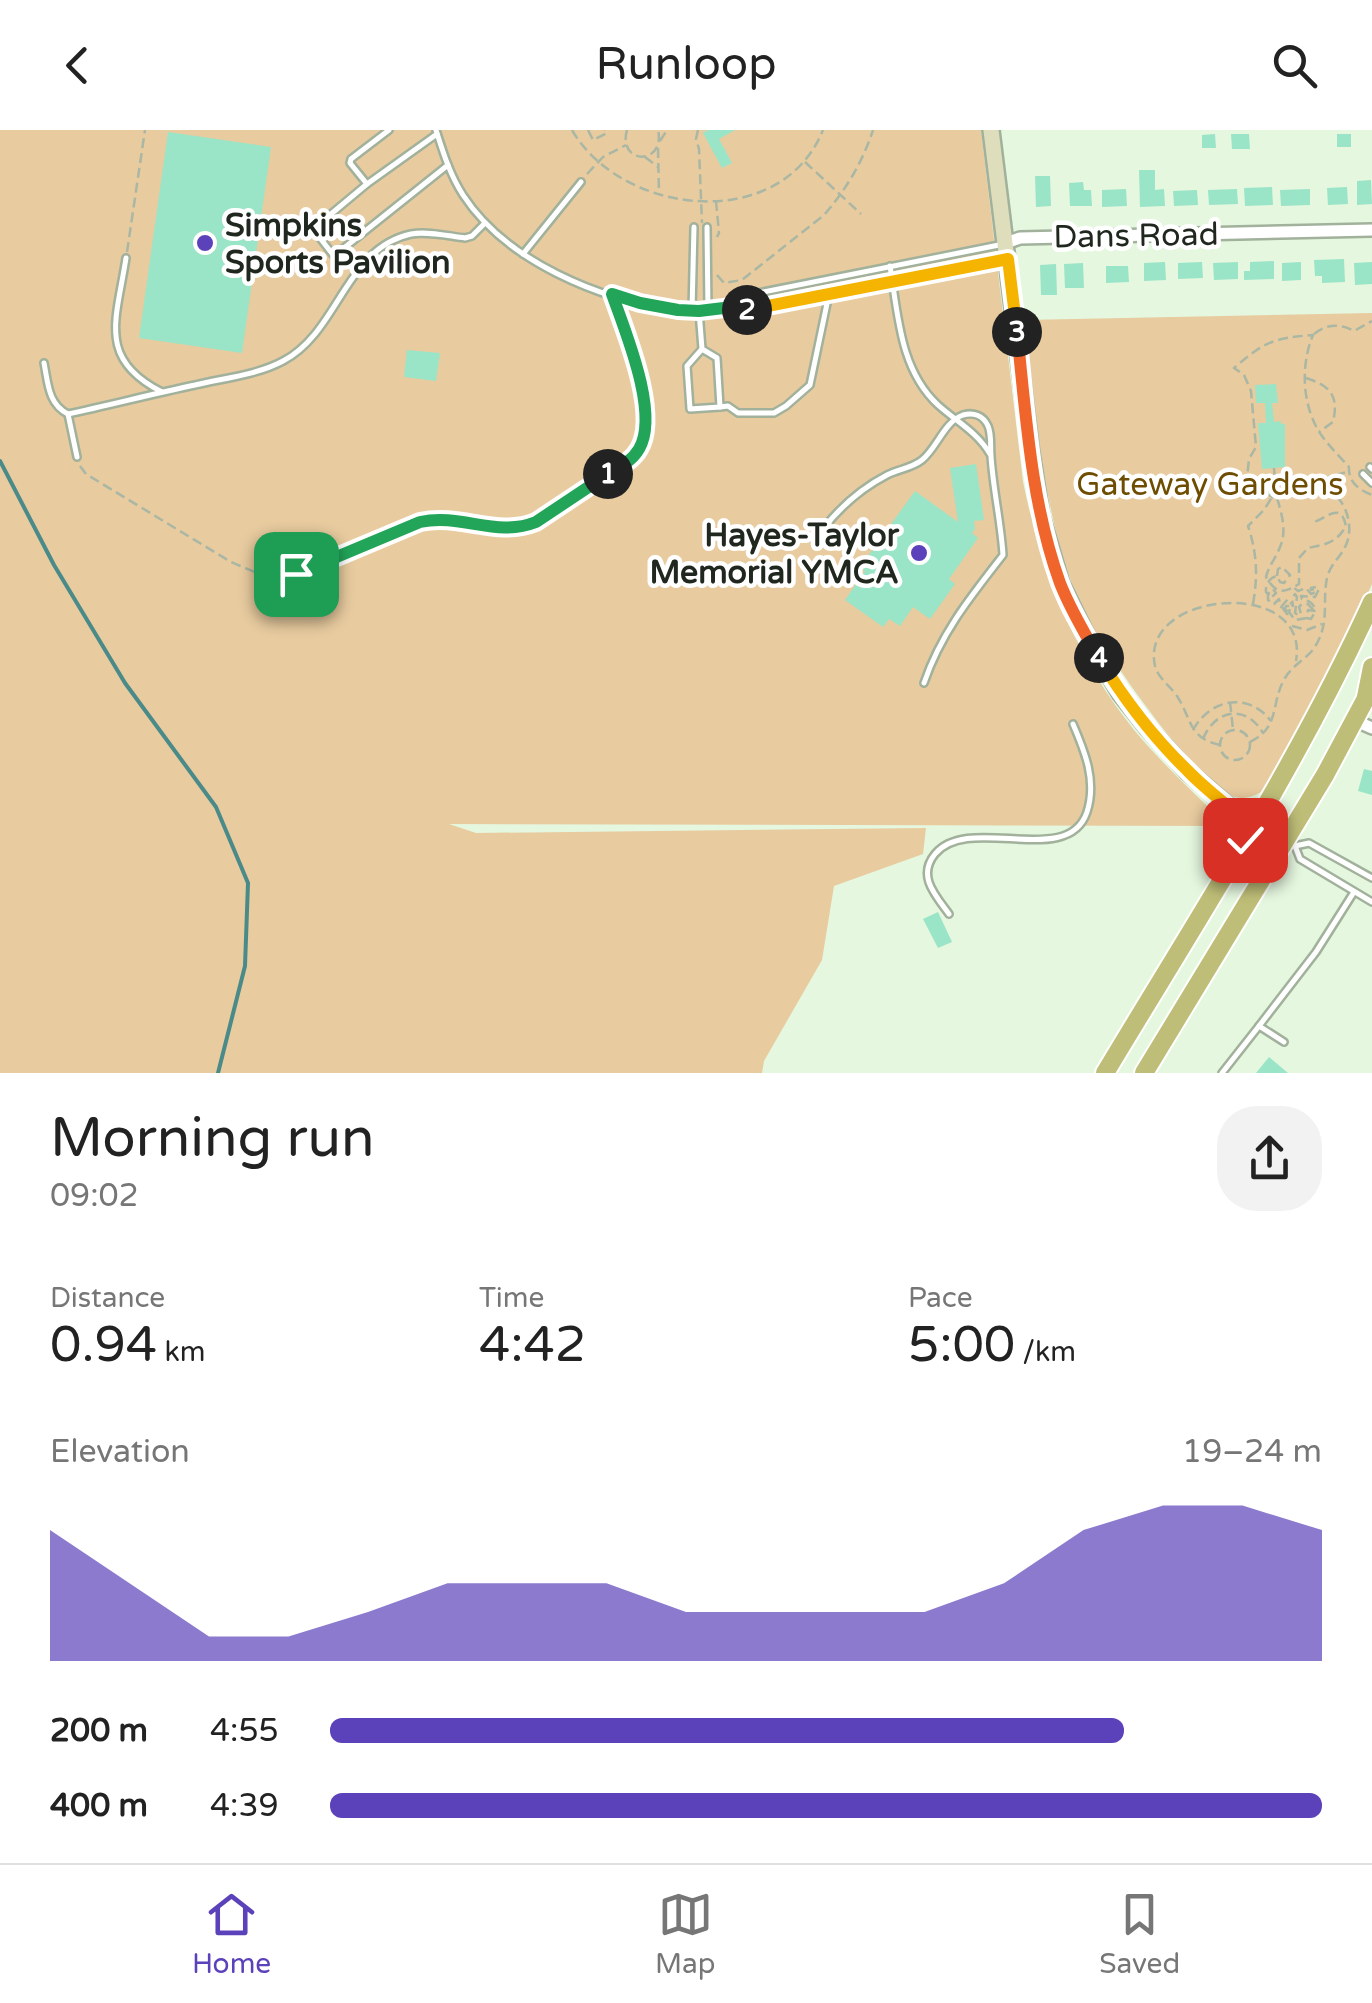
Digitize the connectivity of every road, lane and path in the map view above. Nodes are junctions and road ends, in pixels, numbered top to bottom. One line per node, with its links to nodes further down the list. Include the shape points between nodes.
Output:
1 (145, 130): 37 (path)
2 (389, 130): 25 (lane, via 351,159)
3 (572, 130): 17 (path)
4 (588, 130): 14 (path)
5 (606, 130): 14 (path)
6 (626, 130): 16 (path)
7 (658, 130): 15 (path)
8 (667, 130): 15 (path)
9 (698, 130): 28 (path)
10 (823, 130): 20 (path)
11 (873, 130): 27 (path)
12 (991, 130): 35 (main road)
13 (436, 132): 22 (lane, Dans Road); 25 (lane)
14 (594, 140): 17 (path)
15 (660, 140): 18 (path)
16 (626, 145): 19 (path); 21 (path)
17 (582, 146): 21 (path)
18 (658, 146): 19 (path); 23 (path)
19 (644, 156): 23 (path)
20 (804, 161): 27 (path); 29 (path, via 759,192)
21 (598, 162): 24 (path); 26 (path)
22 (448, 165): 25 (lane, via 334,256 313,229); 31 (lane, Dans Road)
23 (658, 166): 26 (path)
24 (583, 179): 36 (lane)
25 (368, 184)
26 (659, 194): 28 (path)
27 (840, 194): 30 (path); 39 (path, via 824,215 742,280 724,283)
28 (702, 201): 29 (path); 32 (path)
29 (716, 201): 34 (path)
30 (862, 214)
31 (486, 223): 36 (lane, Dans Road); 51 (lane, via 465,238 413,234 386,246 360,267 308,344 278,364)
32 (701, 227): 44 (lane); 45 (lane)
33 (1372, 230): 35 (street, Dans Road, via 1020,238)
34 (716, 241)
35 (1008, 251): 38 (lane, Dans Road); 40 (lane, Dans Road); 97 (main road, via 1041,516 1061,584 1129,705 1188,772)
36 (522, 254): 41 (lane, Dans Road)
37 (126, 258): 51 (lane, via 115,342 128,368)
38 (890, 266): 40 (lane); 43 (lane, Dans Road, via 743,296)
39 (716, 274)
40 (893, 282): 42 (lane, Dans Road); 54 (lane, via 911,366 921,388)
41 (612, 294): 45 (lane, Dans Road); 57 (path, via 645,402 644,440 630,460 524,527 433,519 309,570 257,573 86,474)
42 (829, 294): 43 (lane, Dans Road); 52 (lane, via 810,386 774,413)
43 (732, 307): 44 (lane, Dans Road)
44 (708, 310): 45 (lane, Dans Road)
45 (695, 311): 48 (lane)
46 (1372, 321): 47 (path, via 1354,331 1330,326)
47 (1313, 335): 50 (path); 63 (path, via 1280,338 1234,368 1251,392 1256,447 1247,478)
48 (702, 349): 52 (lane, via 717,358); 52 (lane, via 687,366 690,408)
49 (44, 363): 53 (lane, via 52,399)
50 (1305, 377): 55 (path); 55 (path, via 1333,396 1332,422)
51 (162, 392): 53 (lane)
52 (720, 406)
53 (68, 414): 57 (lane)
54 (955, 419): 56 (lane); 56 (lane, via 967,413 985,420); 68 (lane, via 925,458 868,485)
55 (1320, 432): 59 (path)
56 (990, 455): 84 (lane, via 1003,555 951,623)
57 (77, 457)
58 (1274, 468): 61 (path)
59 (1349, 472): 64 (path); 65 (path)
60 (1363, 474): 62 (lane)
61 (1276, 482): 63 (path); 64 (path)
62 (1372, 482)
63 (1268, 488): 66 (path)
64 (1285, 488): 66 (path); 80 (path, via 1329,490 1347,514 1348,542 1330,569)
65 (1372, 495)
66 (1275, 498): 70 (path, via 1284,526); 73 (path, via 1248,526 1257,560)
67 (1314, 522): 71 (path, via 1340,512 1346,526 1336,540 1308,548 1299,558)
68 (823, 529)
69 (1277, 576): 70 (path)
70 (1269, 582): 71 (path, via 1279,591); 74 (path, via 1268,600)
71 (1293, 588): 77 (path, via 1314,594 1311,588 1318,587 1315,597 1301,596)
72 (1372, 602): 97 (main road)
73 (1253, 605): 81 (path); 91 (path, via 1197,608 1155,642 1156,670)
74 (1282, 606): 75 (path, via 1289,599); 78 (path)
75 (1292, 606): 76 (path, via 1294,594 1298,616); 78 (path)
76 (1300, 609): 77 (path, via 1305,604); 79 (path, via 1307,608)
77 (1315, 612): 79 (path)
78 (1290, 614): 79 (path, via 1294,620)
79 (1307, 615)
80 (1324, 623): 81 (path, via 1307,630); 82 (path, via 1315,648)
81 (1290, 626): 82 (path)
82 (1296, 664): 88 (path, via 1279,689)
83 (1372, 668): 85 (main road)
84 (924, 682)
85 (1368, 695): 90 (main road)
86 (1230, 702): 87 (path); 88 (path, via 1253,706); 91 (path, via 1208,710)
87 (1232, 714): 92 (path); 93 (path, via 1248,717); 94 (path, via 1213,722)
88 (1272, 722): 93 (path)
89 (1073, 724): 102 (lane, via 1091,788 1084,820 1062,836 958,839 942,846 926,872)
90 (1364, 724): 98 (main road)
91 (1193, 730): 94 (path)
92 (1233, 730): 95 (path); 96 (path)
93 (1264, 734): 95 (path)
94 (1203, 740): 96 (path)
95 (1250, 742): 96 (path, via 1237,760 1223,755)
96 (1220, 745)
97 (1253, 827): 98 (main road); 105 (main road)
98 (1289, 844): 99 (lane, via 1309,843); 100 (lane, via 1300,859); 106 (main road)
99 (1372, 878)
100 (1354, 892): 101 (lane); 103 (lane)
101 (1372, 902)
102 (949, 914)
103 (1259, 1026): 104 (lane); 107 (lane)
104 (1284, 1042)
105 (1104, 1073)
106 (1144, 1073)
107 (1222, 1073)

